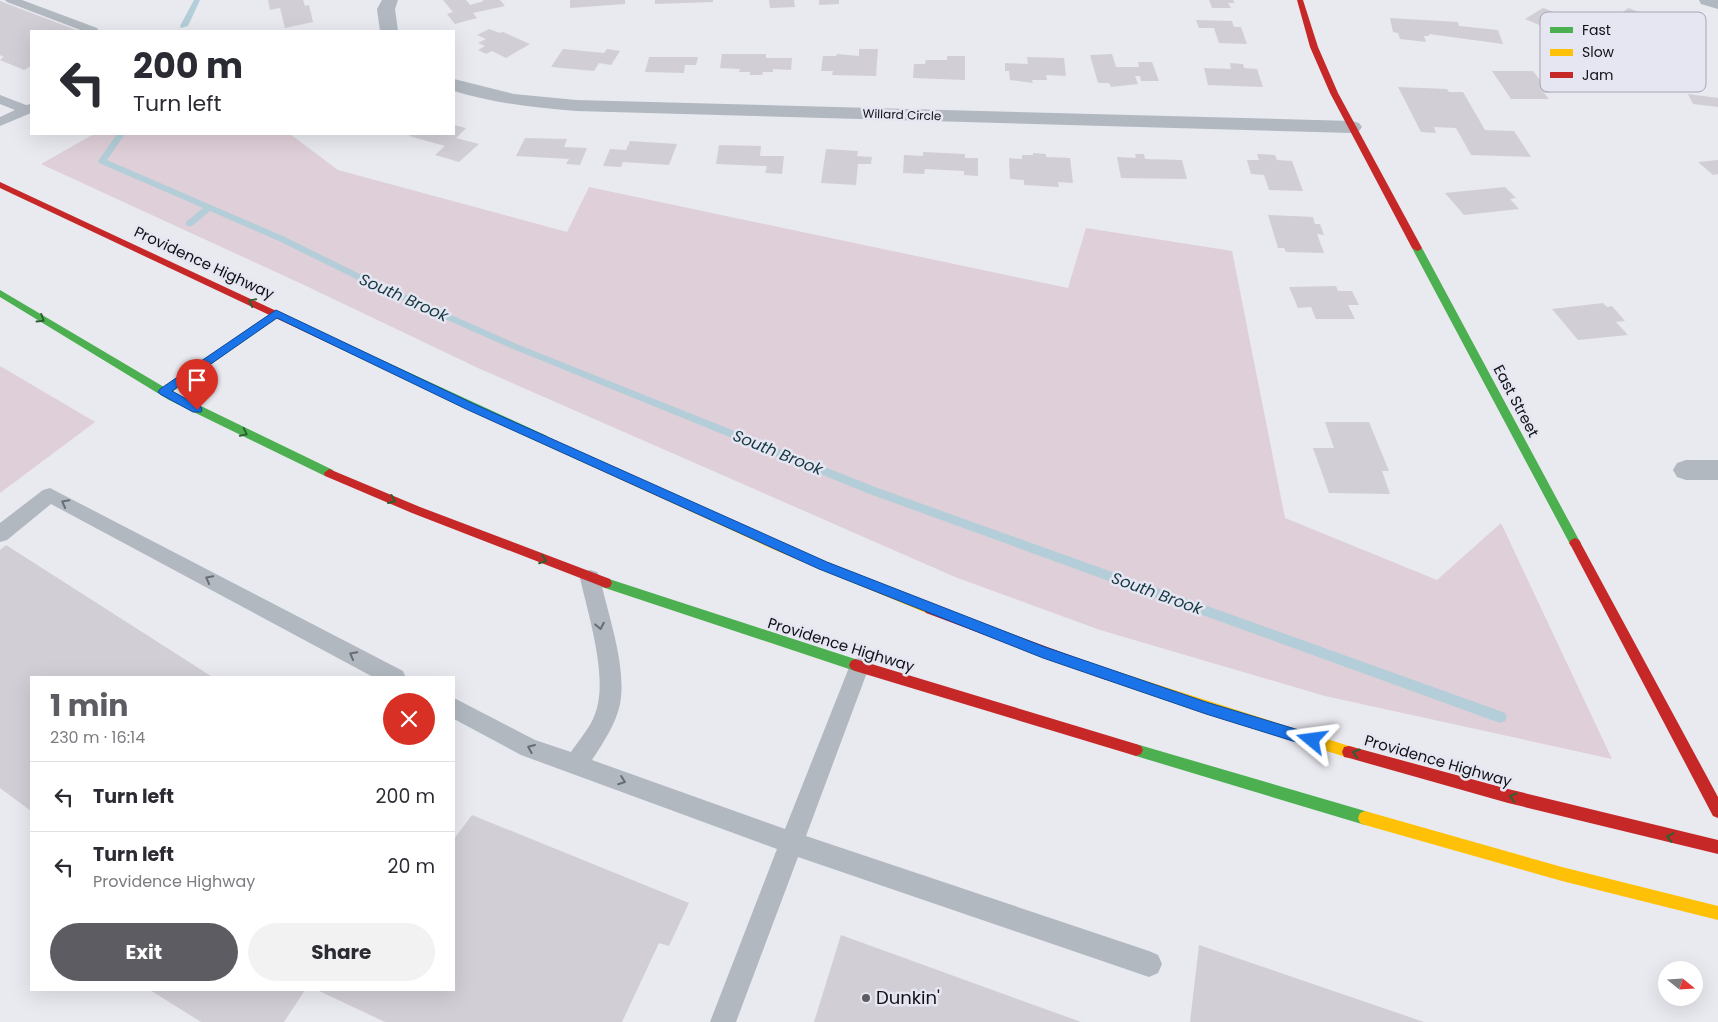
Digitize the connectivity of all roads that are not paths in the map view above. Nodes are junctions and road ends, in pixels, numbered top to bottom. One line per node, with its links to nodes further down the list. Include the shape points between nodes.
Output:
1 (11, 0): 6 (lane)
2 (390, 0): 7 (street, via 386,10)
3 (1300, 0): 12 (main road, East Street, via 1320,62)
4 (1707, 0): 5 (street)
5 (1718, 4)
6 (90, 30)
7 (389, 30)
8 (455, 85): 12 (street, Willard Circle, via 478,94 528,102 609,107)
9 (0, 99): 10 (lane)
10 (29, 109): 11 (lane)
11 (0, 122)
12 (1352, 127): 25 (main road, East Street)
13 (0, 185): 15 (main road, Providence Highway, one-way to 13)
14 (0, 293): 16 (main road, Providence Highway, one-way to 16)
15 (276, 314): 16 (main road); 27 (main road, Providence Highway, one-way to 15, via 1384,762 1206,708 1043,652 892,594 757,537)
16 (164, 392): 20 (main road, Providence Highway, one-way to 20, via 349,481)
17 (1686, 470): 18 (street)
18 (1718, 470)
19 (0, 534): 22 (lane, one-way to 19, via 50,495)
20 (590, 578): 21 (main road, Providence Highway); 24 (lane, one-way to 24, via 611,680 609,705 599,729)
21 (859, 667): 26 (lane); 28 (main road, Providence Highway, via 1477,850)
22 (392, 676)
23 (455, 709): 24 (lane, one-way to 23, via 529,748)
24 (576, 764): 26 (lane, one-way to 26)
25 (1718, 811)
26 (792, 843): 29 (lane); 30 (lane)
27 (1718, 847)
28 (1718, 914)
29 (1149, 964)
30 (722, 1022)

